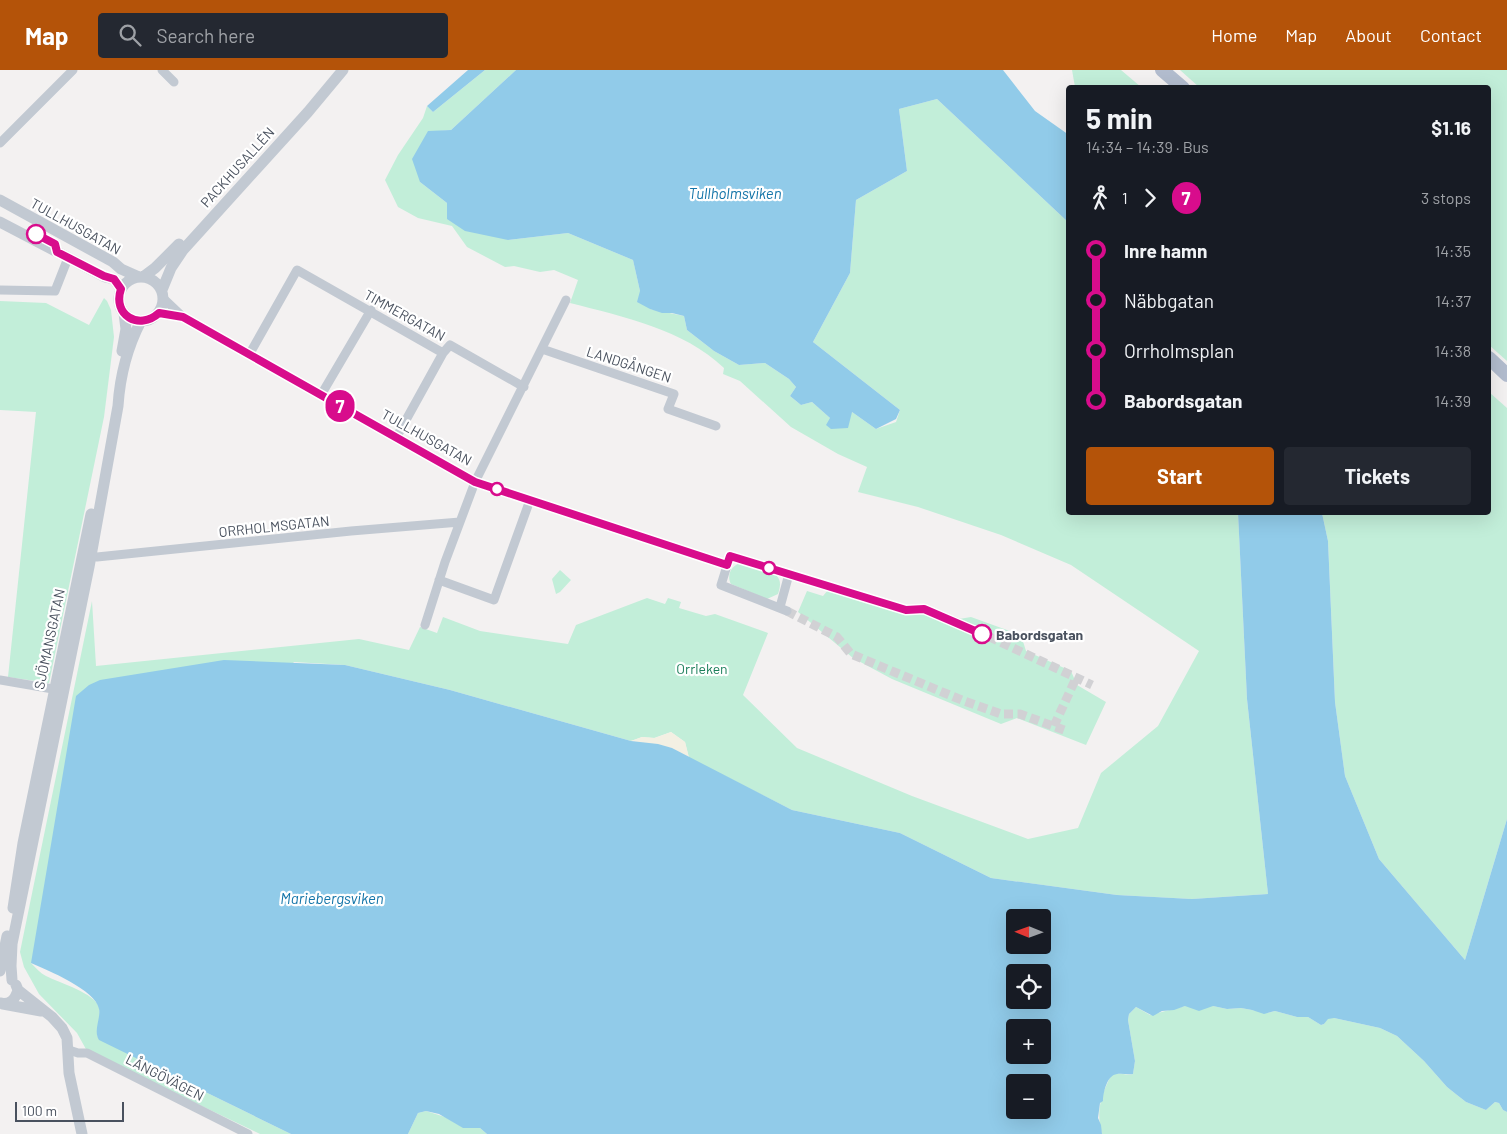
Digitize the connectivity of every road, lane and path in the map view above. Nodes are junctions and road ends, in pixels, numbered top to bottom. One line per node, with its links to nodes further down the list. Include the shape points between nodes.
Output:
1 (72, 70): 10 (street)
2 (162, 70): 7 (street)
3 (332, 70): 15 (street, PACKHUSALLÉN, via 298,113 173,252 161,271)
4 (343, 70): 18 (street, PACKHUSALLÉN, via 183,250 171,268)
5 (1162, 70): 8 (main road)
6 (1166, 70): 9 (main road)
7 (174, 82)
8 (1180, 85)
9 (1181, 85)
10 (0, 143)
11 (0, 200): 15 (street, TULLHUSGATAN, via 121,269)
12 (0, 222): 13 (street)
13 (68, 258): 14 (street); 17 (street, via 55,291)
14 (104, 276): 16 (street, via 114,279); 20 (street)
15 (144, 277): 16 (street, via 132,279); 18 (street, via 159,285)
16 (121, 289): 20 (street)
17 (0, 290)
18 (163, 294): 22 (street); 23 (street, TULLHUSGATAN)
19 (566, 300): 25 (street)
20 (122, 308): 24 (street, via 129,317); 42 (street, SJÖMANSGATAN, via 126,329 90,521)
21 (371, 310): 26 (street, TIMMERGATAN); 27 (street, TIMMERGATAN, via 297,270); 31 (street)
22 (159, 313): 23 (street, TULLHUSGATAN); 24 (street)
23 (183, 317): 27 (street, TULLHUSGATAN)
24 (144, 321): 37 (street, SJÖMANSGATAN, via 130,342 119,390)
25 (542, 349): 30 (street); 32 (street, LANDGÅNGEN, via 674,394 668,409)
26 (443, 353): 30 (street, TIMMERGATAN, via 450,345); 33 (street)
27 (249, 354): 31 (street, TULLHUSGATAN)
28 (1491, 360): 29 (main road)
29 (1507, 375)
30 (524, 387): 34 (street)
31 (321, 395): 33 (street, TULLHUSGATAN)
32 (716, 426)
33 (396, 438): 34 (street, TULLHUSGATAN)
34 (475, 482): 35 (street, TULLHUSGATAN); 36 (street)
35 (530, 500): 38 (street, TULLHUSGATAN); 39 (street, via 494,600)
36 (460, 522): 37 (street, ORRHOLMSGATAN, via 97,558); 39 (street)
37 (91, 556): 45 (street, SJÖMANSGATAN, via 12,944 10,966)
38 (727, 565): 38 (street, via 721,585 783,609 793,576 730,556)
39 (439, 580): 40 (street)
40 (425, 625)
41 (0, 680): 42 (street)
42 (53, 689): 43 (street, SJÖMANSGATAN)
43 (0, 972)
44 (0, 978): 45 (street, via 6,977)
45 (15, 985): 46 (street, via 14,999); 47 (street)
46 (2, 1003): 47 (street)
47 (44, 1011): 48 (street, via 62,1028)
48 (69, 1050): 49 (street, via 69,1073); 50 (street, LÅNGÖVÄGEN, via 88,1053)
49 (82, 1134)
50 (248, 1134)

